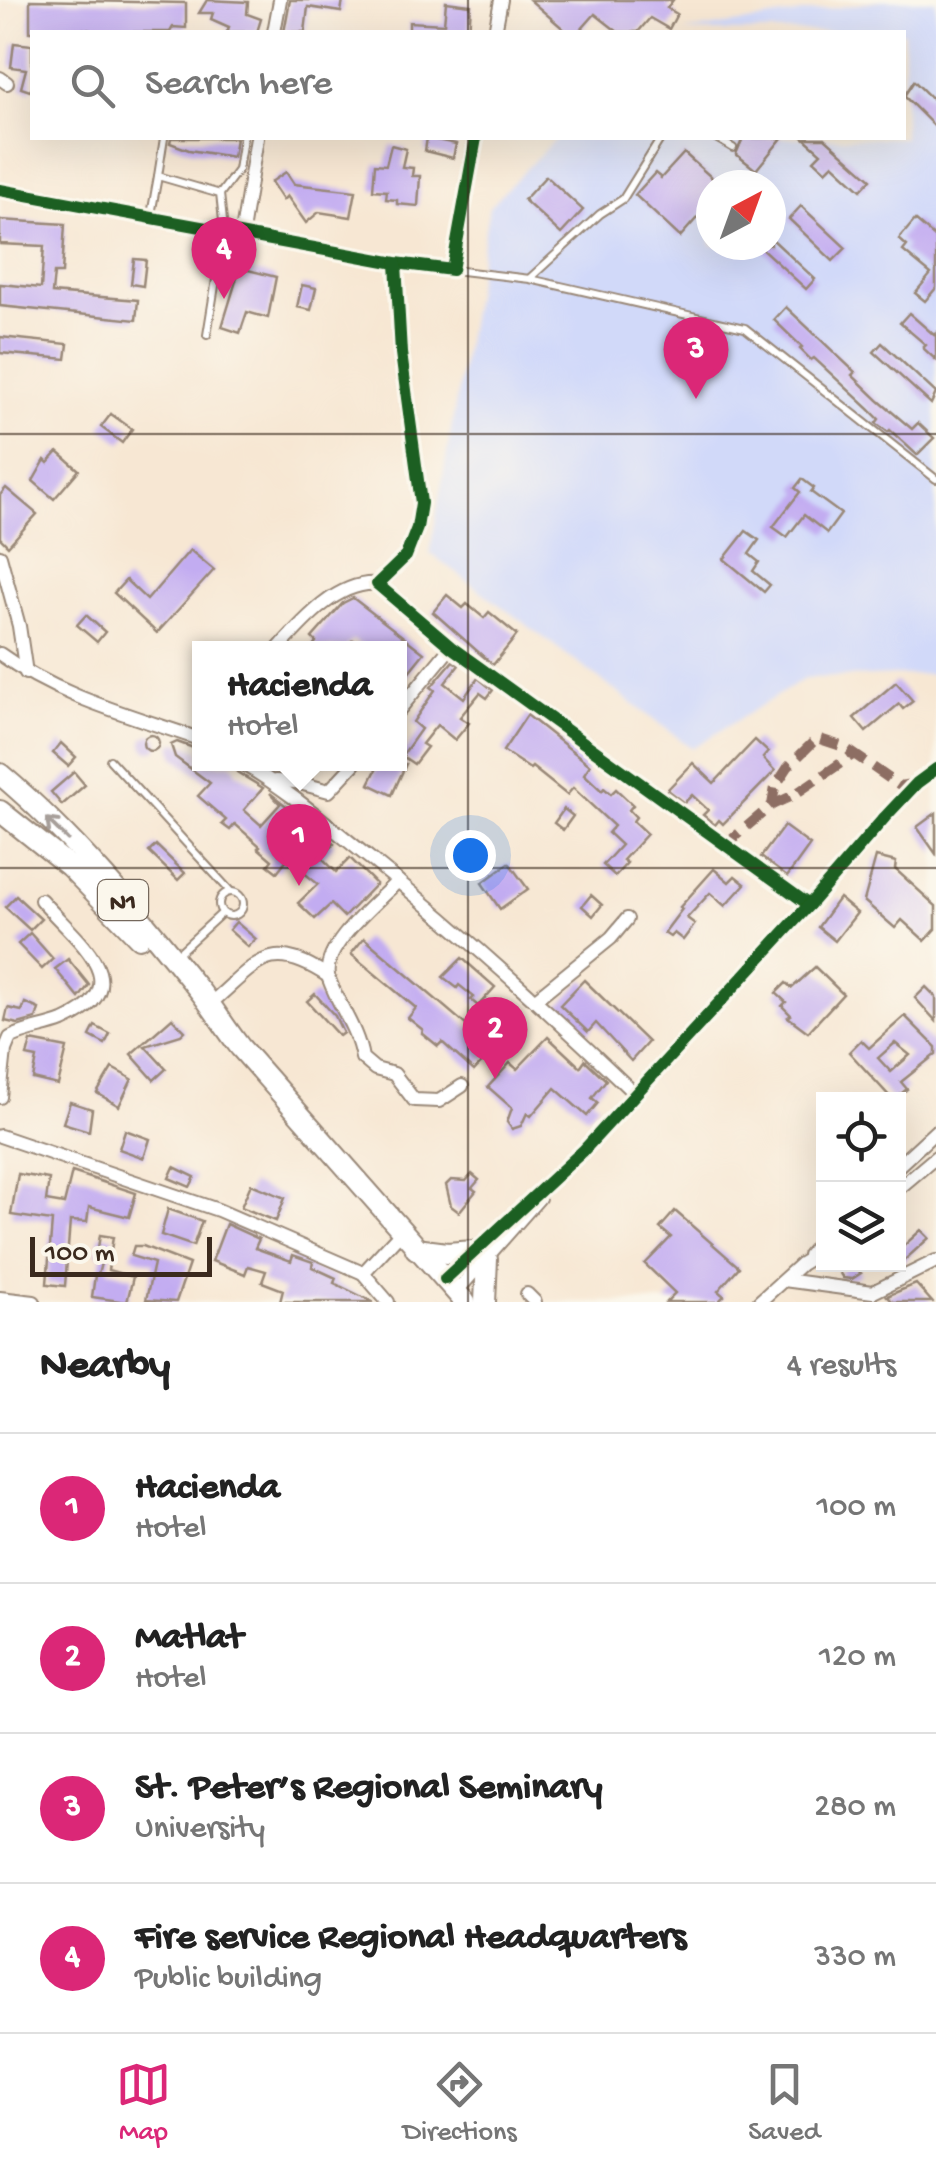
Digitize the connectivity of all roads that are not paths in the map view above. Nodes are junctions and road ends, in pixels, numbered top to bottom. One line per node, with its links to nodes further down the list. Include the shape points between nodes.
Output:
1 (280, 0): 3 (street)
2 (501, 0): 4 (street)
3 (274, 30)
4 (495, 30)
5 (164, 140): 12 (lane)
6 (242, 140): 14 (lane, via 238,170)
7 (257, 140): 17 (street)
8 (476, 140): 19 (street)
9 (660, 140): 20 (lane, via 622,200)
10 (719, 140): 11 (lane)
11 (732, 148)
12 (158, 176): 14 (lane); 15 (lane)
13 (0, 190): 15 (street)
14 (220, 194): 16 (lane)
15 (151, 217): 16 (street)
16 (224, 230): 17 (street); 21 (lane)
17 (242, 232): 18 (street)
18 (396, 263): 19 (street); 24 (street, via 421,503 406,556)
19 (452, 270): 20 (lane)
20 (530, 279): 22 (lane, via 744,328)
21 (207, 335)
22 (936, 479)
23 (0, 556): 28 (street)
24 (378, 584): 25 (street, via 346,588); 26 (street)
25 (285, 641)
26 (451, 648): 29 (street); 42 (street)
27 (0, 654): 28 (street)
28 (26, 673): 30 (street)
29 (407, 700)
30 (192, 737)
31 (110, 760): 40 (lane)
32 (936, 769): 42 (street)
33 (255, 771): 36 (street)
34 (347, 771): 36 (street, via 328,791)
35 (0, 774): 45 (highway, N1, one-way to 35)
36 (273, 781): 39 (street)
37 (0, 811): 38 (highway, N1)
38 (9, 828): 49 (highway, N1, via 69,866)
39 (398, 881): 46 (street, via 339,940); 47 (street)
40 (231, 892): 43 (lane, via 220,900); 43 (lane, via 243,899 243,909 232,917)
41 (42, 900): 52 (street, via 88,951 102,985 70,1018 10,1038)
42 (809, 904): 51 (street)
43 (222, 913): 45 (lane)
44 (627, 919): 47 (street)
45 (174, 958): 48 (highway, N1)
46 (328, 976): 48 (street, via 275,954); 50 (street, via 362,1058 374,1068 394,1074 414,1100 440,1101)
47 (537, 998): 51 (street)
48 (210, 1004): 49 (highway, N1)
49 (232, 1037): 58 (highway, N1)
50 (462, 1086)
51 (636, 1095): 61 (street)
52 (0, 1097)
53 (0, 1136): 65 (street, via 218,1210)
54 (931, 1136): 55 (street); 56 (street)
55 (936, 1156): 57 (street)
56 (906, 1159)
57 (906, 1182)
58 (400, 1232): 60 (highway, N1); 65 (street)
59 (816, 1247): 64 (street)
60 (416, 1249): 61 (highway); 67 (highway, N1)
61 (481, 1255): 67 (street); 71 (highway)
62 (816, 1255): 64 (street)
63 (936, 1260): 66 (street, via 873,1292)
64 (802, 1264): 66 (street)
65 (363, 1273): 70 (street)
66 (784, 1280): 72 (street)
67 (455, 1291)
68 (0, 1298): 69 (street)
69 (34, 1302)
70 (388, 1302)
71 (485, 1302)
72 (759, 1302)

